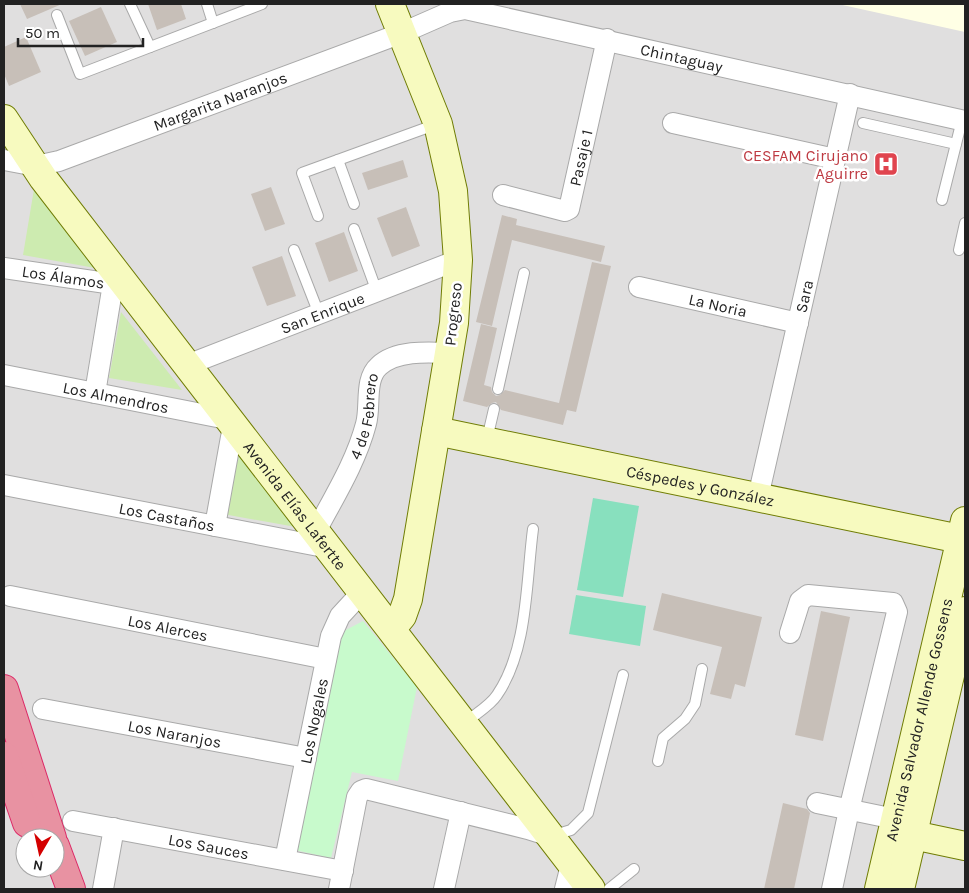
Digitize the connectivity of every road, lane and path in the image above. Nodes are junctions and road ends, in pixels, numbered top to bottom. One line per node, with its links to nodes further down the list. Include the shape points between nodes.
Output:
1 (130, 4): 9 (lane)
2 (207, 4): 6 (lane)
3 (262, 4): 6 (lane)
4 (390, 4): 7 (street, Progreso)
5 (57, 15): 9 (lane, via 80,74)
6 (214, 22): 9 (lane)
7 (402, 33): 8 (street, Chintaguay, via 450,12 474,9); 15 (street, Progreso); 20 (street, Margarita Naranjos, via 59,161)
8 (607, 39): 10 (street, Chintaguay); 21 (street, Pasaje 1, via 568,209 565,211)
9 (150, 47)
10 (850, 94): 12 (street, Chintaguay); 17 (street, Sara)
11 (4, 119): 20 (street, Avenida Elías Lafertte)
12 (964, 120): 16 (lane)
13 (673, 123): 17 (street)
14 (863, 123): 16 (lane)
15 (438, 124): 19 (lane); 29 (street, Progreso, via 453,191)
16 (956, 144): 22 (lane)
17 (835, 159): 36 (street, Sara)
18 (4, 160): 20 (street)
19 (338, 160): 23 (lane); 24 (lane, via 302,173)
20 (36, 166): 32 (street, Avenida Elías Lafertte)
21 (503, 195)
22 (942, 200)
23 (354, 204)
24 (318, 216)
25 (965, 223): 28 (lane)
26 (354, 229): 34 (lane)
27 (294, 250): 35 (lane)
28 (959, 250)
29 (458, 260): 34 (street, San Enrique); 37 (street, Progreso)
30 (4, 268): 32 (street, Los Álamos)
31 (524, 273): 40 (lane)
32 (117, 281): 38 (street, Avenida Elías Lafertte); 41 (street)
33 (639, 287): 36 (street, La Noria)
34 (377, 292): 35 (street, San Enrique)
35 (319, 314): 38 (street, San Enrique)
36 (798, 323): 47 (street, Sara)
37 (449, 354): 44 (street, Progreso); 51 (street, 4 de Febrero, via 406,355 383,363 374,370 363,436)
38 (187, 365): 43 (street, Avenida Elías Lafertte)
39 (4, 376): 41 (street, Los Almendros)
40 (498, 388)
41 (95, 393): 43 (street, Los Almendros)
42 (494, 409): 45 (lane)
43 (230, 422): 48 (street); 51 (street, Avenida Elías Lafertte)
44 (436, 431): 45 (street, Céspedes y González); 55 (street, Progreso, via 408,598 402,616)
45 (487, 442): 47 (street, Céspedes y González)
46 (4, 485): 48 (street, Los Castaños)
47 (758, 497): 50 (street, Céspedes y González)
48 (215, 526): 51 (street, Los Castaños)
49 (533, 529): 62 (lane, via 519,646 512,668 496,697)
50 (964, 534): 70 (street, Avenida Salvador Allende Gossens)
51 (323, 540): 52 (street, Avenida Elías Lafertte)
52 (363, 591): 55 (street, Avenida Elías Lafertte); 57 (street, Los Nogales, via 347,606 338,621)
53 (10, 596): 57 (street, Los Alerces)
54 (965, 611): 70 (street, Avenida Salvador Allende Gossens)
55 (392, 628): 62 (street, Avenida Elías Lafertte)
56 (790, 633): 67 (street, via 800,601 808,595 893,603 897,612)
57 (326, 659): 64 (street, Los Nogales)
58 (702, 670): 65 (lane, via 695,704 685,718 662,738)
59 (623, 675): 74 (lane, via 588,813 571,830)
60 (4, 689): 72 (highway)
61 (43, 709): 64 (street, Los Naranjos)
62 (464, 724): 74 (street, Avenida Elías Lafertte)
63 (4, 756): 71 (highway)
64 (306, 758): 76 (street, Los Nogales)
65 (658, 760)
66 (817, 803): 67 (street)
67 (849, 810): 70 (street); 86 (street)
68 (461, 812): 74 (street); 80 (street, via 371,789 361,791 356,797); 83 (street)
69 (73, 820): 73 (street, Los Sauces)
70 (904, 827): 75 (street); 87 (street, Avenida Salvador Allende Gossens); 88 (street, Avenida Salvador Allende Gossens)
71 (29, 828)
72 (49, 828)
73 (114, 828): 76 (street, Los Sauces); 82 (street)
74 (550, 836): 79 (street, Avenida Elías Lafertte)
75 (965, 846)
76 (285, 860): 80 (street, Los Sauces)
77 (634, 869): 85 (lane)
78 (65, 873): 81 (highway)
79 (568, 877): 84 (street, Avenida Elías Lafertte)
80 (341, 880)
81 (71, 889)
82 (103, 889)
83 (444, 889)
84 (590, 889)
85 (609, 889)
86 (832, 889)
87 (879, 889)
88 (900, 889)

